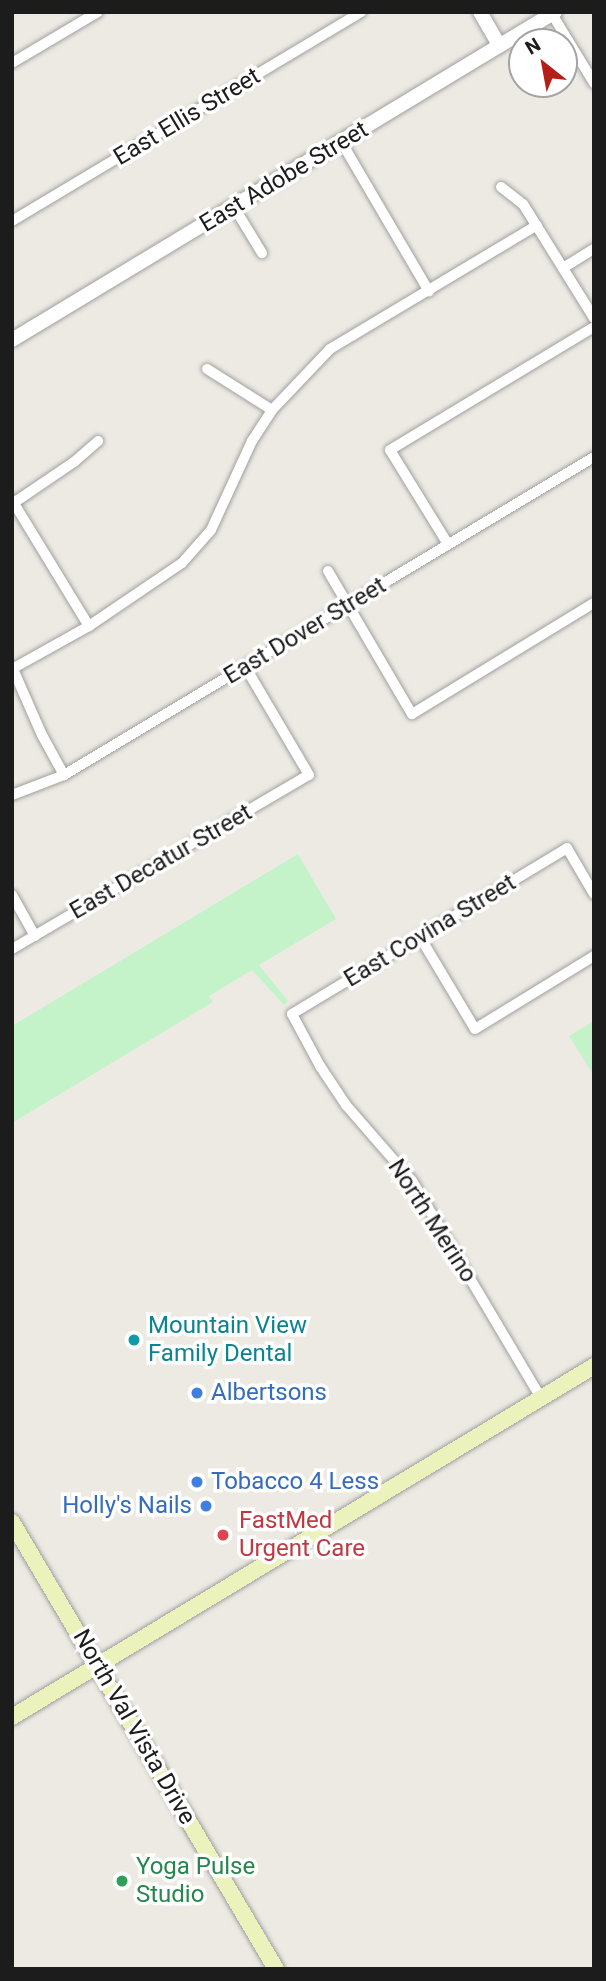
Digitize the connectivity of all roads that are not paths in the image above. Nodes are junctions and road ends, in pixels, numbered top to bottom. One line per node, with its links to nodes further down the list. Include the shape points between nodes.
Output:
1 (98, 12): 6 (street)
2 (361, 12): 11 (street, East Ellis Street)
3 (480, 12): 5 (street)
4 (554, 13): 5 (street, East Adobe Street); 7 (street)
5 (500, 46): 8 (street, East Adobe Street)
6 (12, 63)
7 (594, 83)
8 (342, 143): 10 (street, East Adobe Street); 16 (street)
9 (501, 187): 12 (street, via 523,204)
10 (234, 207): 14 (street); 19 (street, East Adobe Street)
11 (12, 221)
12 (537, 225): 15 (street); 16 (street)
13 (594, 249): 15 (street)
14 (262, 253)
15 (563, 268): 17 (street)
16 (429, 291): 21 (street, via 330,349)
17 (594, 318)
18 (594, 327): 25 (street, via 390,450)
19 (12, 340)
20 (207, 369): 21 (street)
21 (272, 410): 29 (street, via 198,547 159,582)
22 (98, 441): 24 (street)
23 (594, 457): 25 (street, East Dover Street)
24 (13, 502): 29 (street)
25 (448, 544): 28 (street, East Dover Street)
26 (328, 571): 28 (street)
27 (594, 603): 28 (street, via 412,714)
28 (347, 605): 30 (street, East Dover Street)
29 (89, 626): 31 (street)
30 (246, 668): 32 (street, East Dover Street); 36 (street, East Decatur Street, via 309,775)
31 (13, 669): 32 (street)
32 (64, 775): 33 (street, East Dover Street)
33 (12, 795)
34 (594, 894): 37 (street, East Covina Street, via 567,848)
35 (12, 895): 36 (street)
36 (35, 936): 38 (street, East Decatur Street)
37 (420, 937): 39 (street, via 475,1028); 40 (street, East Covina Street)
38 (12, 949)
39 (594, 956)
40 (292, 1014): 42 (street, North Merino, via 346,1105 412,1181)
41 (594, 1366): 42 (main road)
42 (541, 1398): 44 (main road)
43 (15, 1533): 44 (main road, North Val Vista Drive)
44 (97, 1666): 45 (main road); 46 (main road, North Val Vista Drive)
45 (12, 1717)
46 (276, 1969)

